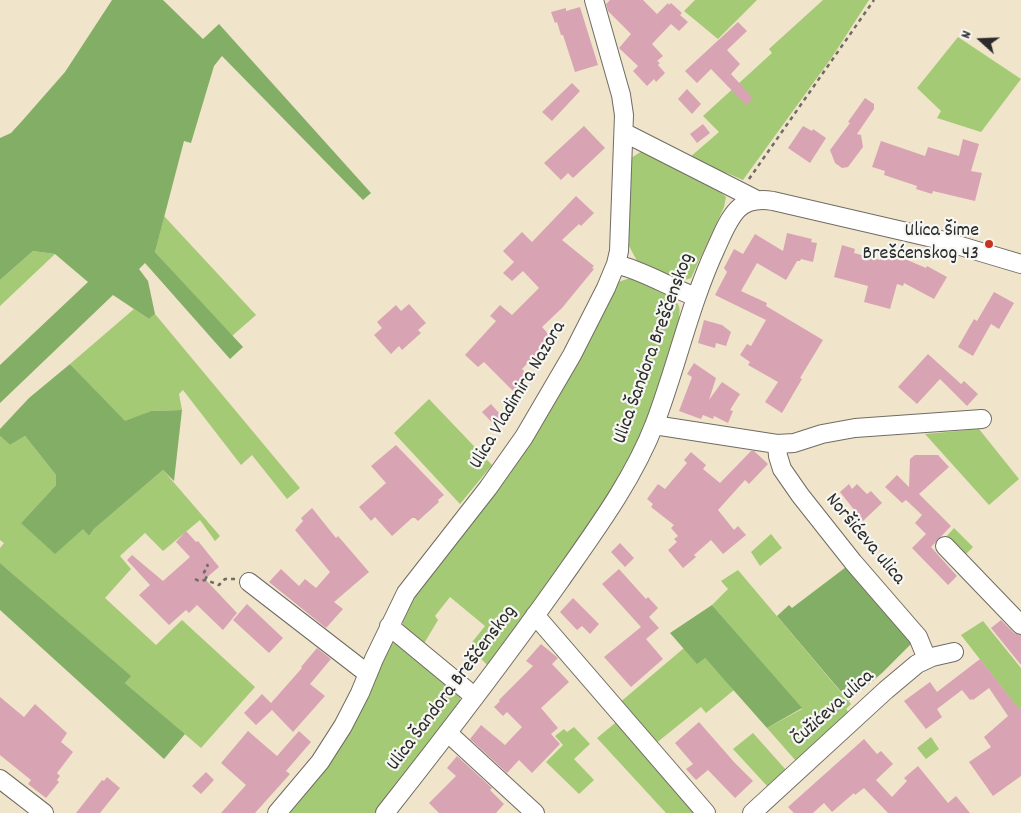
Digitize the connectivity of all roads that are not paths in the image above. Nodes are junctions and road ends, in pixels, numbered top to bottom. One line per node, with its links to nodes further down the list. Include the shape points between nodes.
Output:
1 (598, 3): 2 (street, Ulica Vladimira Nazora, via 621,94)
2 (624, 133): 3 (street); 4 (street, Ulica Vladimira Nazora)
3 (757, 200): 5 (street, via 937,239); 6 (street, Ulica Šandora Breščenskog, via 739,208 728,223)
4 (616, 264): 6 (street); 13 (street, Ulica Vladimira Nazora, via 572,356 524,437 413,583)
5 (1021, 264)
6 (696, 298): 8 (street, Ulica Šandora Breščenskog)
7 (982, 419): 9 (street, via 854,428)
8 (654, 425): 9 (street); 12 (street, Ulica Šandora Breščenskog, via 616,498)
9 (777, 444): 16 (street, Noršićeva ulica, via 782,469 796,490 918,637)
10 (945, 546): 14 (street)
11 (249, 582): 17 (street)
12 (535, 615): 18 (street, Ulica Šandora Breščenskog); 25 (street)
13 (389, 626): 17 (street, Ulica Vladimira Nazora); 18 (street)
14 (1021, 626)
15 (954, 652): 16 (street, Čužićeva ulica)
16 (927, 659): 26 (street, Čužićeva ulica, via 886,690)
17 (368, 674): 22 (street, Ulica Vladimira Nazora, via 343,726 308,777)
18 (475, 697): 19 (street, Ulica Šandora Breščenskog)
19 (448, 733): 23 (street, Ulica Šandora Breščenskog); 24 (street)
20 (0, 779): 21 (street)
21 (44, 813)
22 (277, 813)
23 (385, 813)
24 (535, 813)
25 (706, 813)
26 (752, 813)

